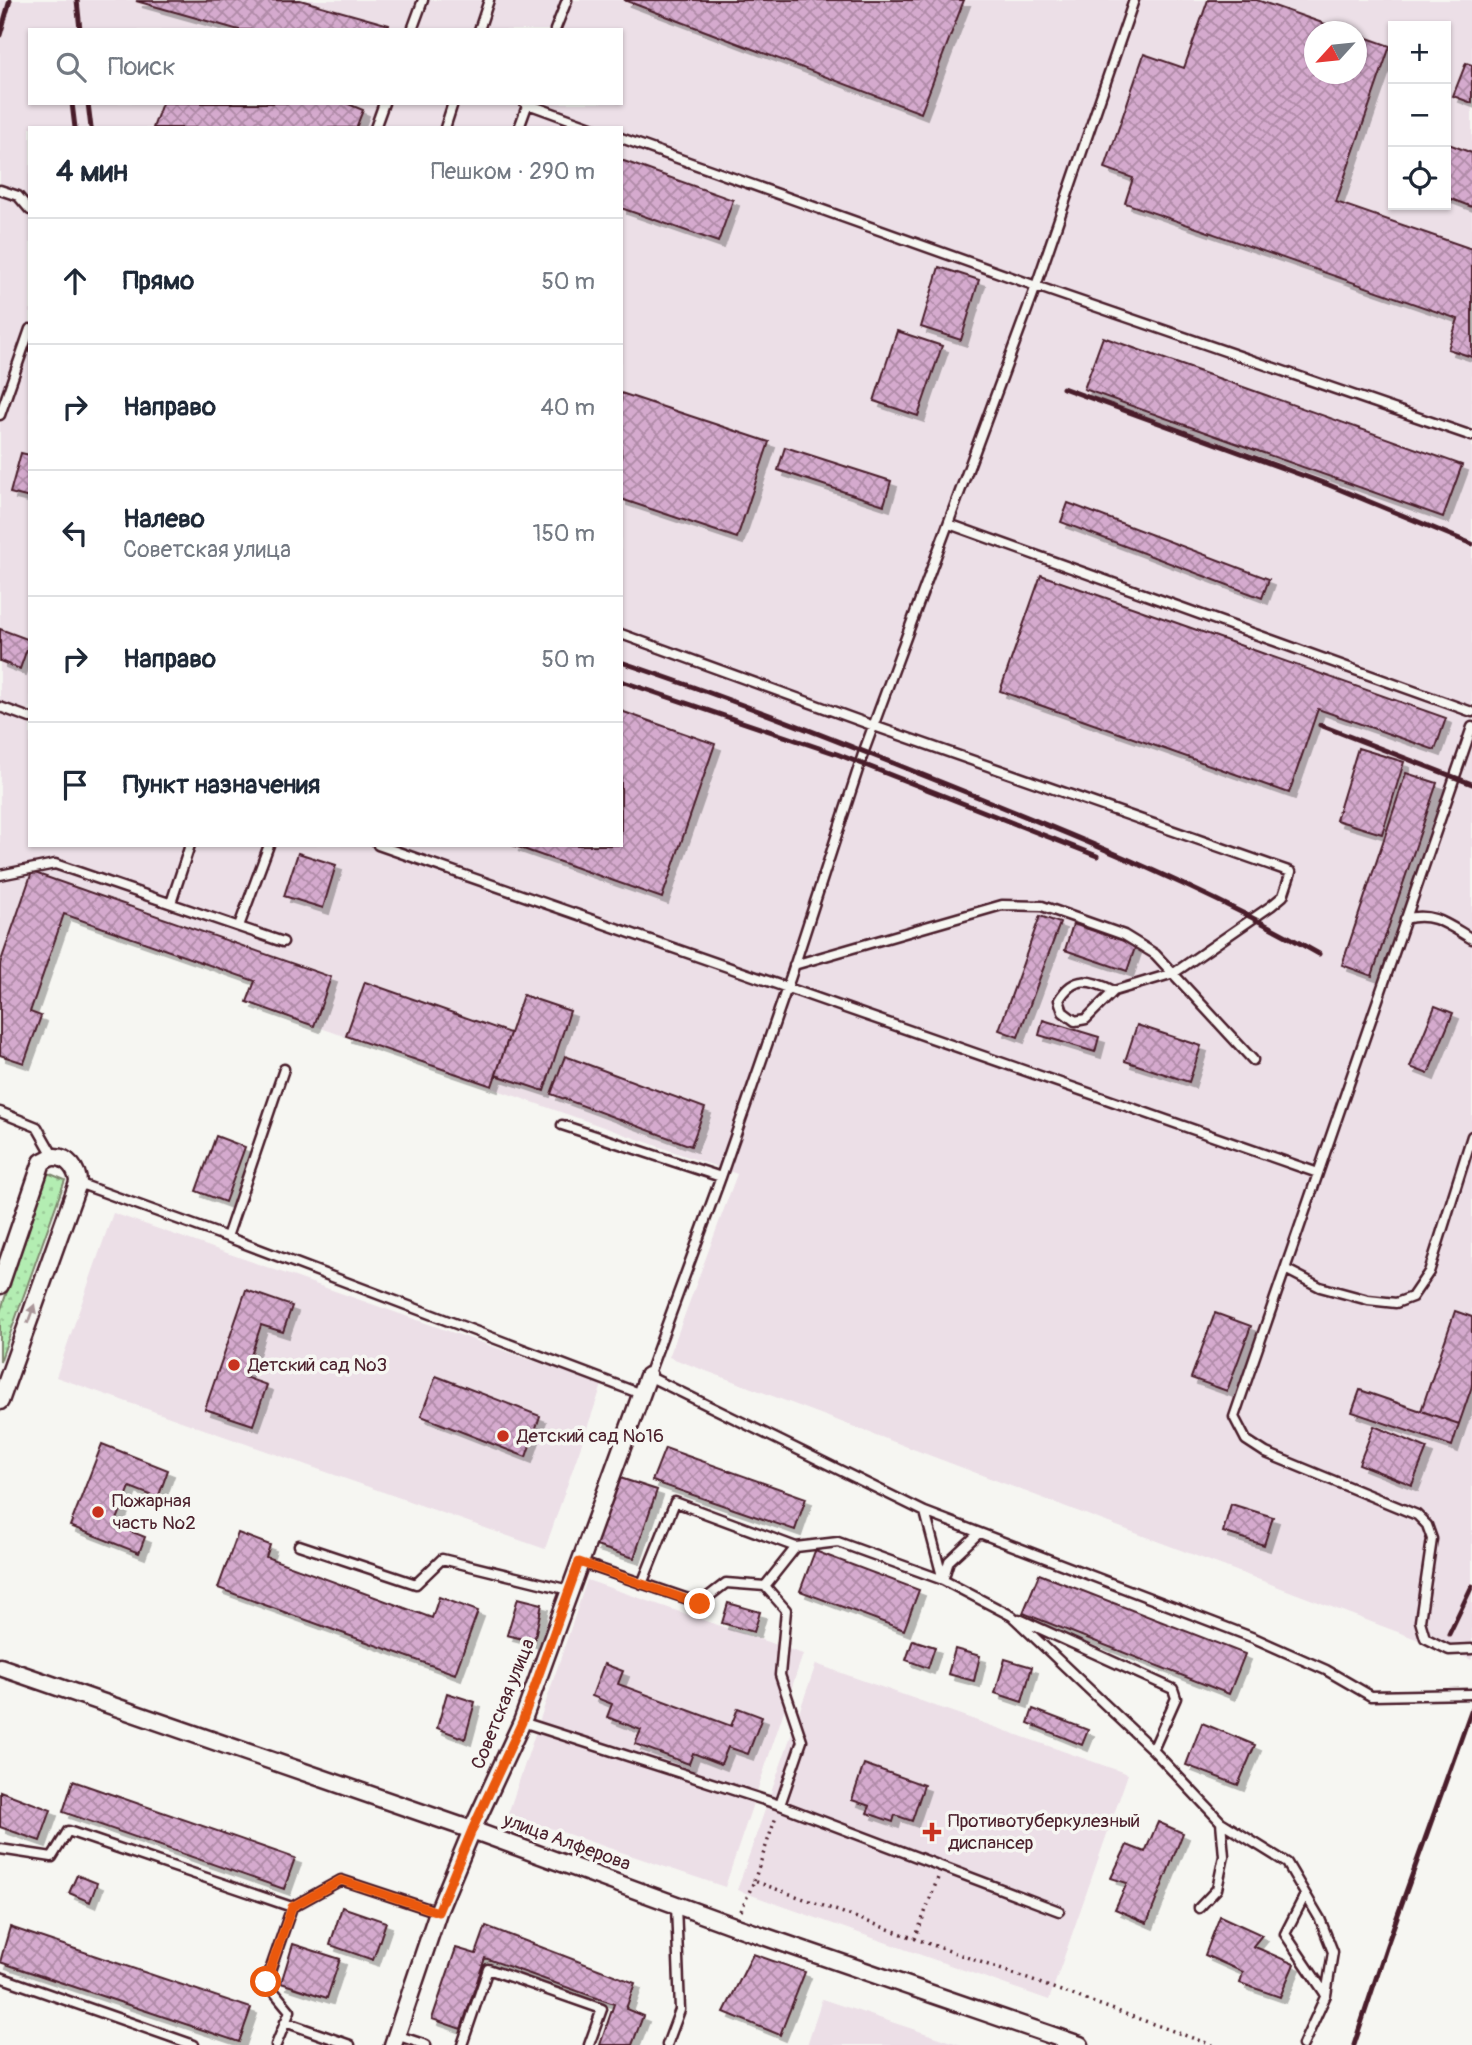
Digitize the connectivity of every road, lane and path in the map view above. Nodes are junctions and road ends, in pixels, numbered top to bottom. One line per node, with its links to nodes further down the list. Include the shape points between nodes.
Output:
1 (423, 0): 5 (lane)
2 (489, 0): 6 (lane)
3 (567, 0): 7 (lane)
4 (1134, 0): 19 (lane)
5 (413, 28)
6 (479, 28)
7 (556, 28)
8 (383, 105): 12 (lane)
9 (452, 105): 13 (lane)
10 (527, 105): 14 (lane)
11 (530, 105): 15 (lane)
12 (376, 126)
13 (446, 126)
14 (520, 126)
15 (588, 126)
16 (623, 139): 19 (lane)
17 (0, 190): 18 (lane, via 18,196)
18 (28, 208)
19 (1036, 286): 22 (lane); 23 (lane)
20 (28, 335): 21 (lane)
21 (0, 415)
22 (1472, 436)
23 (949, 524): 26 (lane); 28 (lane)
24 (623, 635): 28 (lane)
25 (0, 707): 27 (lane)
26 (1472, 712)
27 (28, 717)
28 (874, 726): 39 (lane); 40 (lane, via 1291,872 1283,896)
29 (1472, 727): 35 (lane)
30 (189, 847): 34 (lane)
31 (269, 847): 36 (lane)
32 (384, 847): 41 (lane)
33 (0, 875): 34 (lane, via 55,864)
34 (171, 903): 36 (lane)
35 (1405, 919): 37 (lane, via 1432,916); 49 (lane)
36 (239, 926): 38 (lane)
37 (1472, 939)
38 (284, 942)
39 (794, 965): 40 (lane, via 1002,905 1042,906 1124,935 1155,954); 41 (lane)
40 (1174, 974): 42 (lane); 43 (lane)
41 (786, 988): 49 (lane); 50 (lane)
42 (1114, 991): 42 (lane, via 1086,1019 1075,1021 1063,1013 1059,1000 1079,982 1093,981)
43 (1254, 1060)
44 (284, 1069): 52 (lane)
45 (0, 1112): 48 (lane, via 37,1127)
46 (562, 1125): 50 (lane)
47 (1472, 1136): 53 (lane, via 1429,1272 1412,1297 1396,1303 1368,1300 1320,1287)
48 (48, 1159): 51 (street, via 66,1160 78,1175); 54 (street)
49 (1318, 1173): 53 (lane)
50 (721, 1177): 55 (lane)
51 (78, 1183): 52 (lane); 57 (street, one-way to 51)
52 (227, 1237): 56 (lane)
53 (1285, 1269): 68 (lane, via 1234,1417 1246,1440 1266,1453 1417,1515 1432,1539 1420,1620 1425,1638 1448,1650)
54 (0, 1285)
55 (648, 1376): 56 (street, Советская улица); 58 (lane)
56 (641, 1394): 62 (street, Советская улица)
57 (0, 1401)
58 (925, 1512): 59 (lane); 63 (lane)
59 (979, 1532): 63 (lane, via 948,1561); 70 (lane, via 1254,1638 1371,1696)
60 (299, 1545): 66 (lane, via 416,1584 442,1559)
61 (796, 1547): 63 (lane, via 838,1542); 64 (lane, via 675,1502); 65 (lane)
62 (579, 1562): 64 (lane); 66 (street, Советская улица)
63 (943, 1580): 67 (lane)
64 (642, 1584): 65 (lane, via 700,1604 726,1583)
65 (765, 1586): 73 (lane, via 786,1610 779,1675 802,1741)
66 (569, 1590): 71 (street, Советская улица)
67 (1012, 1616): 72 (lane); 72 (lane, via 1173,1689 1176,1698)
68 (1472, 1648)
69 (0, 1667): 75 (street, улица Алферова)
70 (1472, 1694)
71 (522, 1722): 73 (lane); 75 (street, Советская улица)
72 (1153, 1749): 74 (lane)
73 (780, 1805): 77 (lane); 78 (path)
74 (1221, 1822): 79 (lane, via 1287,1863); 82 (lane, via 1224,1856 1217,1889)
75 (472, 1830): 80 (street, улица Алферова); 84 (street, Советская улица)
76 (0, 1849): 81 (lane, via 52,1857 68,1831)
77 (942, 1867): 83 (lane); 86 (path)
78 (754, 1881): 85 (path); 86 (path)
79 (1305, 1895): 88 (lane, via 1333,1952); 88 (lane, via 1285,1934)
80 (676, 1905): 85 (street, улица Алферова); 97 (lane, via 680,2010)
81 (292, 1907): 84 (lane, via 341,1880); 89 (lane, via 266,1982 290,2011)
82 (1199, 1908)
83 (1059, 1911)
84 (438, 1912): 90 (street, Советская улица)
85 (734, 1926): 98 (street, улица Алферова)
86 (915, 1939): 99 (path)
87 (0, 1977): 91 (lane)
88 (1326, 1995): 100 (lane)
89 (285, 2022): 92 (lane); 93 (lane)
90 (395, 2040): 94 (lane)
91 (194, 2045)
92 (276, 2045)
93 (350, 2045)
94 (426, 2045)
95 (462, 2045): 96 (lane, via 488,1969 602,2009)
96 (589, 2045)
97 (667, 2045)
98 (1080, 2045)
99 (1212, 2045)
100 (1303, 2045)

